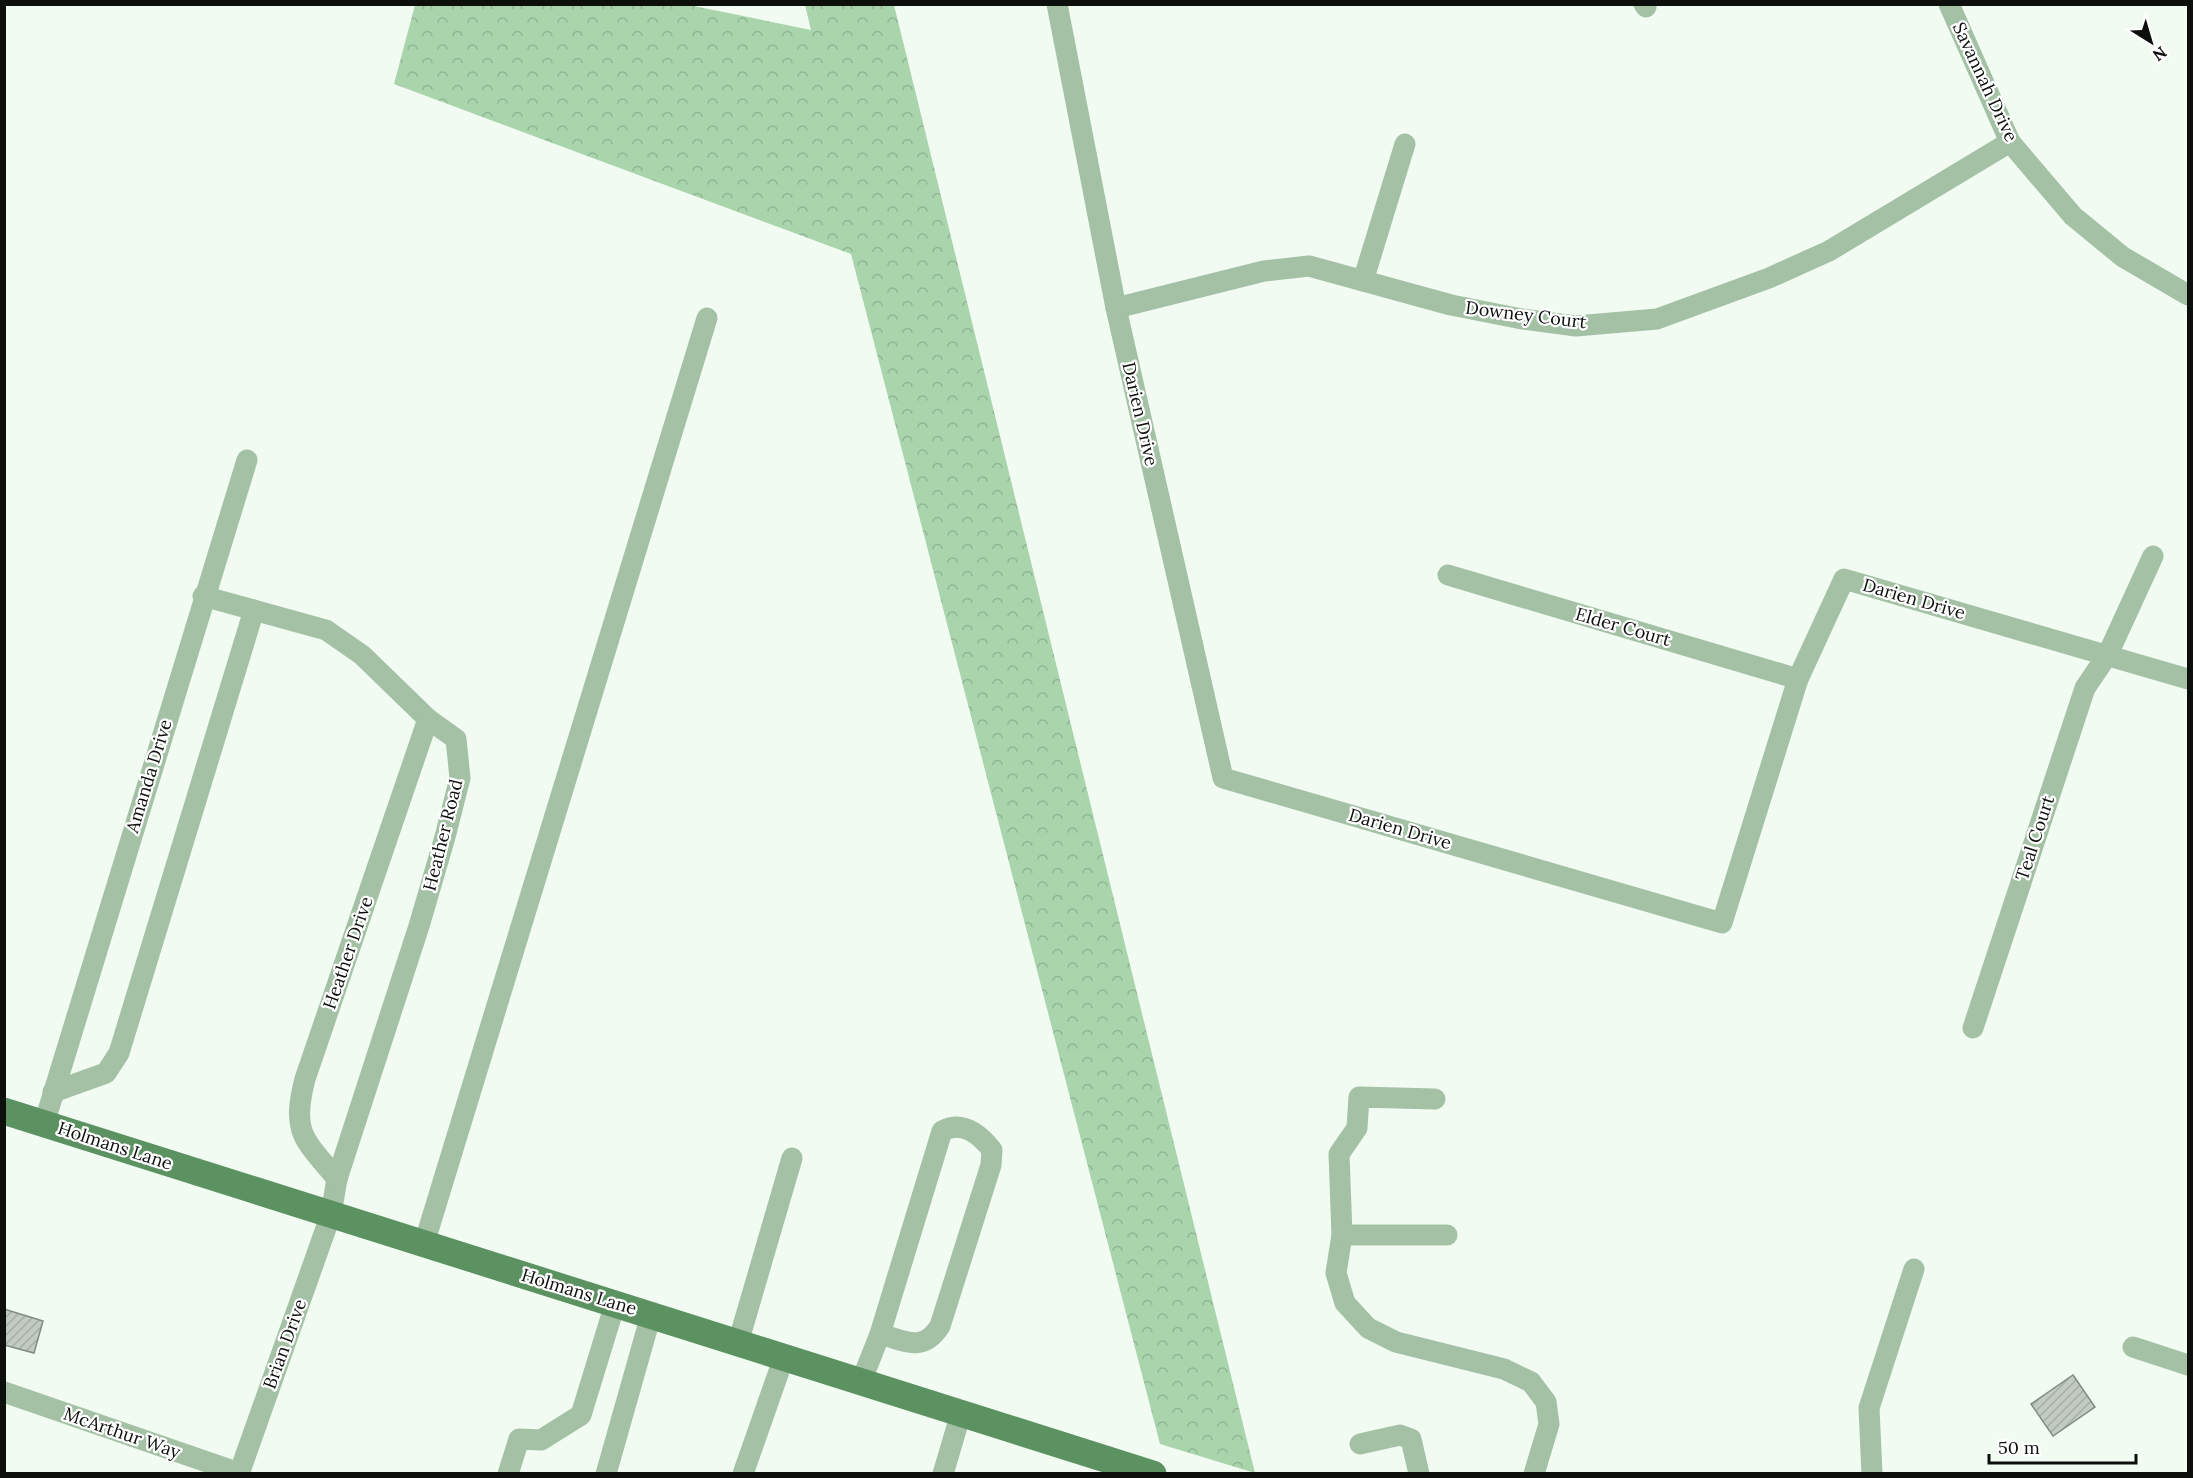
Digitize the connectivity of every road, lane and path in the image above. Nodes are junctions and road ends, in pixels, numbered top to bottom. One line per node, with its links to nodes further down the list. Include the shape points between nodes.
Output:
1 (1057, 4): 7 (street, Darien Drive)
2 (1949, 4): 3 (street, Savannah Drive)
3 (2010, 142): 5 (street, Downey Court, via 1829,251 1658,319 1576,326 1544,322 1451,305); 6 (street, Savannah Drive, via 2073,216 2123,257)
4 (1405, 144): 5 (street)
5 (1364, 281): 7 (street, Downey Court, via 1310,266 1287,268)
6 (2188, 295)
7 (1116, 308): 15 (street, Darien Drive, via 1223,778 1722,923)
8 (706, 318): 28 (street)
9 (247, 460): 12 (street, Amanda Drive, via 223,546)
10 (2153, 556): 14 (street, Teal Court)
11 (1448, 575): 15 (street, Elder Court)
12 (203, 596): 13 (street, Heather Road); 19 (street, Amanda Drive)
13 (254, 610): 17 (street, Heather Road, via 326,630 362,655); 19 (street, via 119,1053 106,1073)
14 (2108, 654): 15 (street, Darien Drive, via 1844,579); 16 (street); 18 (street, Teal Court, via 2085,688)
15 (1798, 679)
16 (2188, 679)
17 (429, 719): 24 (street, Heather Road, via 456,739 460,778 419,926); 24 (street, Heather Drive, via 297,1108 302,1136)
18 (1973, 1028)
19 (52, 1092): 22 (street, Amanda Drive)
20 (1435, 1099): 26 (street, via 1359,1097 1357,1128 1339,1154)
21 (4, 1112): 22 (main road, Holmans Lane)
22 (44, 1124): 25 (main road, Holmans Lane)
23 (792, 1158): 33 (street)
24 (337, 1179): 25 (street, Heather Road)
25 (331, 1214): 28 (main road, Holmans Lane); 41 (street, Brian Drive)
26 (1342, 1235): 27 (street); 48 (street, via 1336,1273 1345,1303 1368,1328 1396,1342 1504,1369 1531,1382 1546,1402 1549,1424)
27 (1447, 1235)
28 (424, 1244): 30 (main road, Holmans Lane)
29 (1914, 1269): 49 (street, via 1869,1408)
30 (615, 1304): 31 (main road, Holmans Lane); 42 (street, via 581,1415 541,1440 519,1439)
31 (651, 1315): 33 (main road, Holmans Lane); 43 (street)
32 (880, 1334): 32 (street, via 942,1131 965,1128 976,1133 992,1150 991,1165 940,1326 925,1342); 37 (street)
33 (738, 1343): 35 (main road, Holmans Lane)
34 (2133, 1347): 36 (street)
35 (783, 1357): 37 (main road, Holmans Lane); 44 (street)
36 (2188, 1365)
37 (861, 1382): 39 (main road, Holmans Lane)
38 (4, 1392): 41 (street, McArthur Way)
39 (961, 1413): 45 (street); 46 (main road, Holmans Lane)
40 (1360, 1444): 47 (street, via 1400,1435 1411,1439)
41 (239, 1473)
42 (508, 1473)
43 (606, 1473)
44 (743, 1473)
45 (943, 1473)
46 (1153, 1473)
47 (1419, 1473)
48 (1534, 1473)
49 (1872, 1473)

